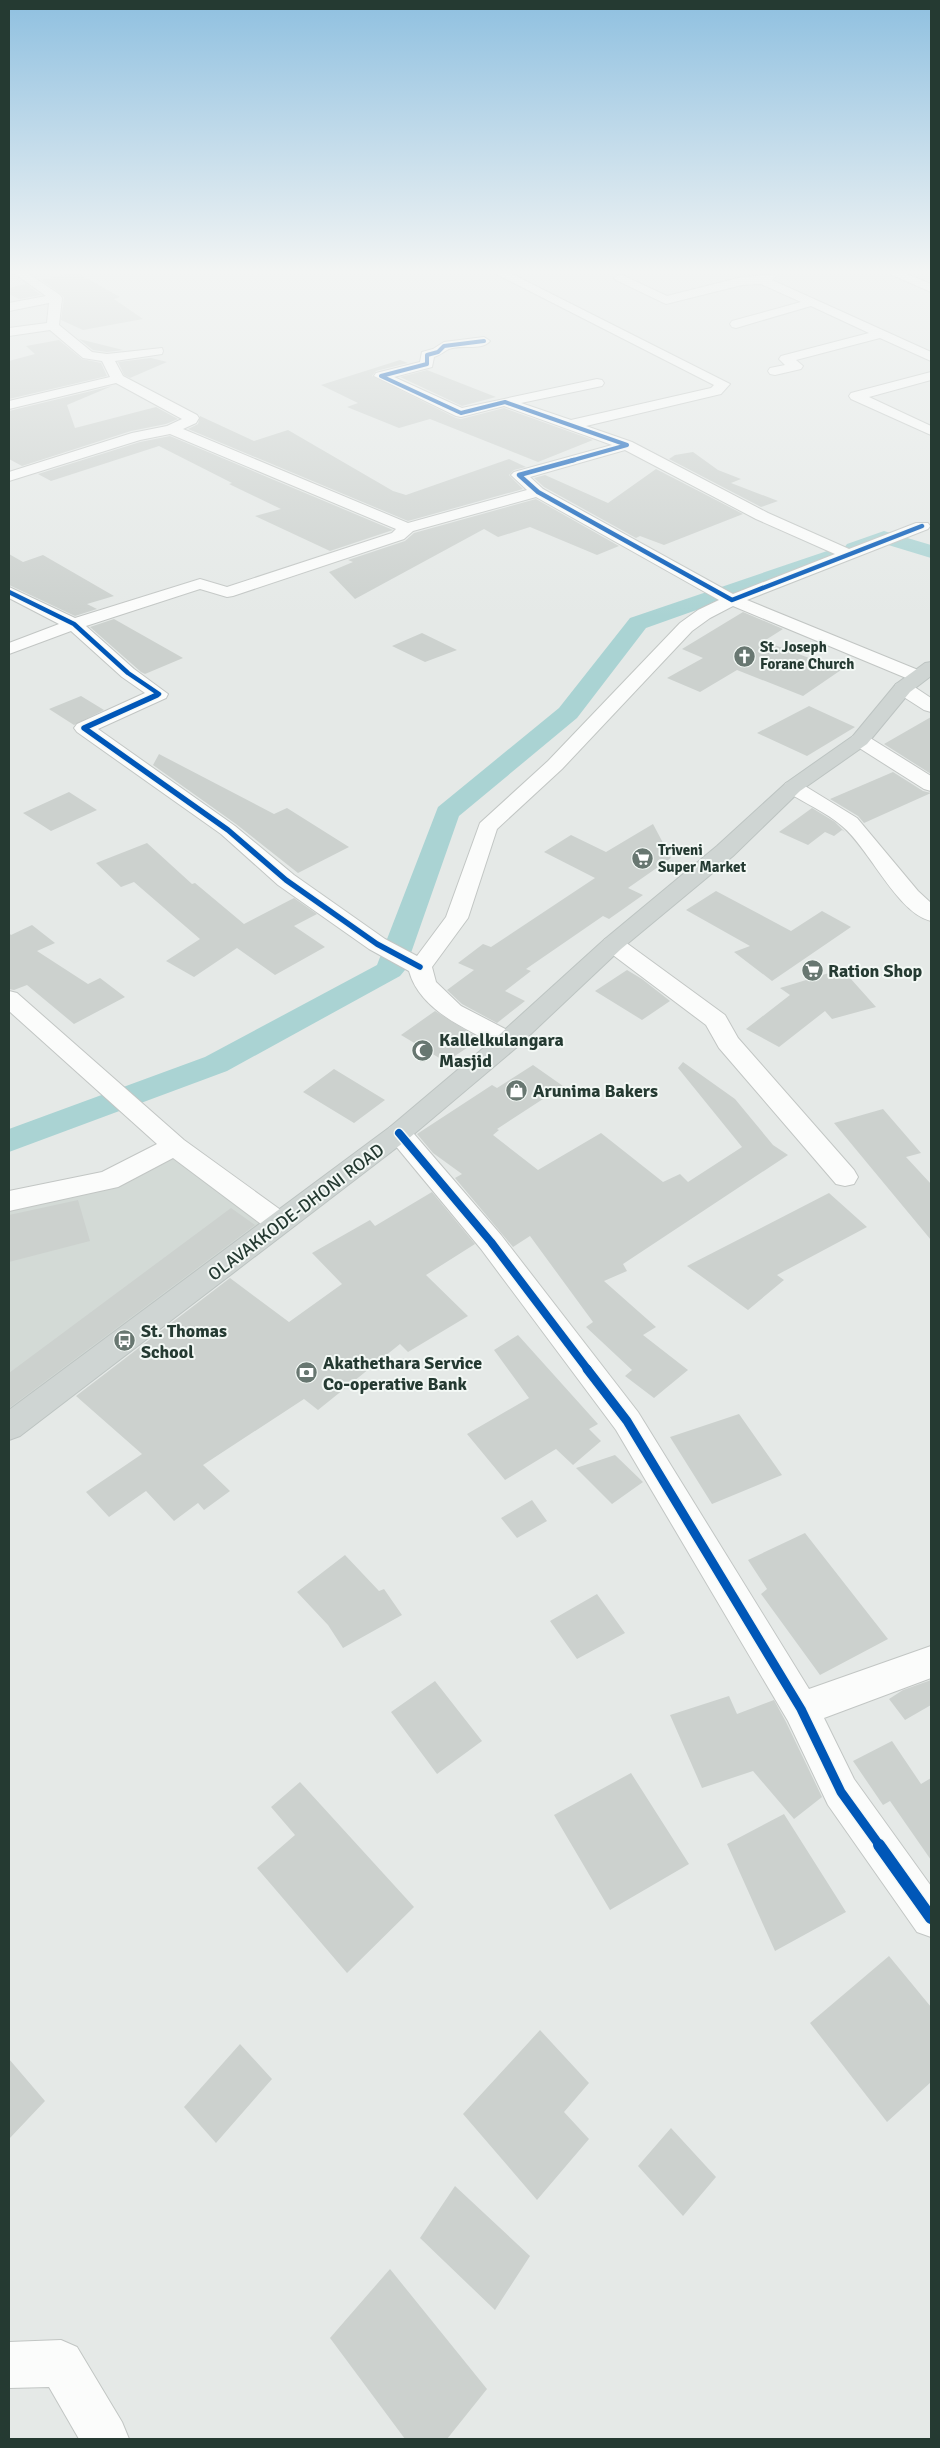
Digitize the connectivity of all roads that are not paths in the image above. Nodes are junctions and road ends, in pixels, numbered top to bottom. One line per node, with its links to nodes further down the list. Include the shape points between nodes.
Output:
1 (75, 388): 8 (street)
2 (137, 388): 10 (street, via 192,418)
3 (407, 388): 7 (street, via 461,413)
4 (573, 388): 7 (street)
5 (719, 388): 9 (street)
6 (885, 388): 11 (street, via 856,396)
7 (505, 402): 9 (street)
8 (9, 404)
9 (570, 425): 12 (street)
10 (171, 429): 13 (street, via 137,436); 16 (street)
11 (931, 431)
12 (627, 445): 14 (street, via 519,475); 17 (street, via 762,516)
13 (9, 477)
14 (538, 492): 16 (street); 19 (street)
15 (926, 526): 17 (street)
16 (407, 528): 20 (street, via 398,536 227,592 200,584)
17 (856, 553): 19 (street)
18 (9, 592): 20 (street)
19 (732, 600): 22 (street); 29 (street, via 686,627 555,765 487,827 457,918)
20 (74, 624): 21 (street); 29 (street, via 128,673 159,694 84,728 228,830 286,880 377,944)
21 (9, 649)
22 (917, 677): 23 (street); 24 (main road, OLAVAKKODE-DHONI ROAD, via 877,717)
23 (931, 706)
24 (860, 740): 25 (street); 26 (main road, OLAVAKKODE-DHONI ROAD)
25 (931, 785)
26 (793, 787): 27 (street, via 850,822 910,896); 28 (main road, OLAVAKKODE-DHONI ROAD, via 725,850)
27 (931, 914)
28 (613, 944): 31 (main road, OLAVAKKODE-DHONI ROAD); 34 (street, via 716,1020 728,1042)
29 (420, 967): 31 (street, via 425,985 453,1011)
30 (9, 998): 33 (street)
31 (508, 1041): 32 (main road, OLAVAKKODE-DHONI ROAD)
32 (399, 1133): 36 (main road, OLAVAKKODE-DHONI ROAD); 39 (street, via 491,1242 627,1421)
33 (174, 1146): 35 (street, via 109,1180); 36 (street)
34 (845, 1177)
35 (9, 1201)
36 (279, 1223): 37 (main road, OLAVAKKODE-DHONI ROAD)
37 (9, 1427)
38 (931, 1662): 39 (street)
39 (801, 1708): 40 (street, via 841,1792)
40 (931, 1918)
41 (9, 2365): 42 (street, via 61,2363)
42 (105, 2439)

